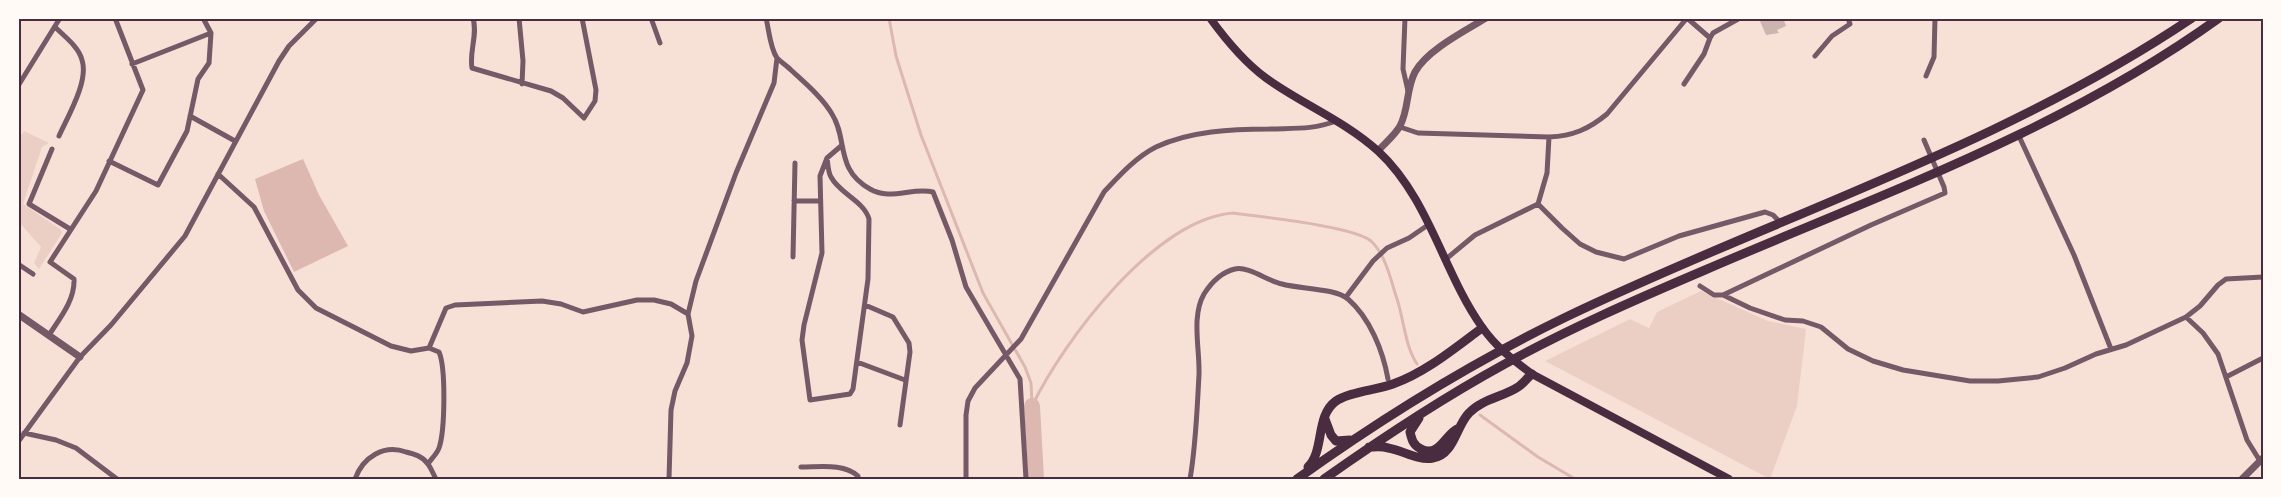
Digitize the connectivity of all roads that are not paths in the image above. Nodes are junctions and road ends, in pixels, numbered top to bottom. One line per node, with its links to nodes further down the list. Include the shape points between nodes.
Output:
1 (60, 18): 19 (street)
2 (115, 18): 25 (street)
3 (203, 18): 20 (street)
4 (317, 18): 40 (street, via 289,46)
5 (473, 18): 29 (street, via 476,40 472,68)
6 (519, 18): 29 (street)
7 (582, 18): 29 (street, via 596,90 596,101 584,118 557,95)
8 (651, 18): 22 (street)
9 (766, 18): 24 (street)
10 (1210, 18): 34 (main road, via 1259,72)
11 (1405, 18): 32 (street, via 1403,69)
12 (1486, 18): 32 (street, via 1431,54 1416,70)
13 (1687, 18): 21 (street); 38 (street, via 1607,114 1592,126 1564,137)
14 (1740, 18): 21 (street)
15 (1848, 18): 23 (street, via 1850,24 1832,36)
16 (1935, 18): 28 (street, via 1934,57)
17 (2192, 18): 51 (highway, via 2101,75 2012,121)
18 (2219, 18): 36 (highway, via 2140,69)
19 (55, 27): 27 (street); 37 (street, via 82,58 84,72)
20 (211, 33): 25 (street); 33 (street, via 209,63 198,79)
21 (1710, 38): 30 (street)
22 (660, 43)
23 (1815, 56)
24 (777, 58): 41 (street, via 832,113); 64 (street, via 774,83 716,224)
25 (132, 63): 45 (street, via 143,90)
26 (18, 67): 27 (street)
27 (26, 72): 31 (street)
28 (1926, 76)
29 (522, 84)
30 (1684, 84)
31 (18, 86)
32 (1408, 91): 35 (street)
33 (190, 116): 40 (street); 45 (street, via 187,131 158,185)
34 (1336, 121): 43 (main road); 70 (street, via 1319,128 1239,129 1202,134 1154,148 1104,192 1021,339)
35 (1400, 127): 38 (street, via 1418,133); 43 (street)
36 (2018, 134): 69 (street, via 2074,255); 78 (highway, via 1650,294 1503,365)
37 (59, 136)
38 (1549, 137): 50 (street, via 1547,173)
39 (1924, 140): 60 (street, via 1945,193)
40 (235, 141): 47 (street)
41 (841, 146): 44 (street); 70 (street, via 853,175 872,191 887,195 922,189 933,192 966,287)
42 (52, 149): 53 (street, via 29,204)
43 (1378, 151): 52 (main road, via 1415,199)
44 (827, 158): 49 (street, via 820,176); 62 (street, via 830,176 867,211)
45 (109, 161): 53 (street, via 96,191)
46 (795, 163): 48 (street)
47 (218, 174): 68 (street, via 254,207 298,290 316,308 391,346 411,351); 71 (street, via 178,246)
48 (794, 201): 49 (street); 54 (street)
49 (820, 201): 73 (street, via 822,253 802,340 810,400 850,394)
50 (1539, 204): 51 (street, via 1580,244 1624,259 1679,236 1765,212); 55 (street, via 1475,236)
51 (1780, 222): 83 (highway, via 1508,345)
52 (1428, 225): 55 (main road); 61 (street, via 1387,248)
53 (70, 229): 67 (street, via 50,262 74,279 75,288)
54 (793, 257)
55 (1446, 259): 66 (main road)
56 (18, 264): 57 (street)
57 (33, 274)
58 (2263, 277): 65 (street, via 2226,279)
59 (1700, 286): 60 (street, via 1714,295)
60 (1723, 295): 69 (street, via 1785,320 1821,327 1848,349 1873,361 1970,381 2038,377)
61 (1346, 297): 76 (street, via 1371,329); 97 (street, via 1282,284 1245,268 1224,273 1213,283 1198,307 1199,373)
62 (865, 305): 73 (street); 77 (street, via 893,316 909,343)
63 (18, 314): 67 (street)
64 (688, 314): 68 (street, via 654,300 583,312 542,301 455,305 446,308); 93 (street, via 692,336 671,410)
65 (2186, 317): 69 (street); 75 (street, via 2204,333 2218,354)
66 (1482, 328): 74 (main road, via 1505,354); 79 (highway, via 1410,377 1337,400)
67 (49, 335): 71 (street)
68 (429, 348): 87 (street, via 439,352 442,359 442,424 438,450)
69 (2110, 349)
70 (1005, 356): 95 (street, via 968,401); 96 (street, via 1020,379)
71 (80, 357): 82 (street)
72 (2263, 358): 75 (street)
73 (857, 362): 77 (street)
74 (1532, 374): 81 (highway, via 1518,387 1476,406); 99 (main road)
75 (2226, 377): 86 (street, via 2247,440)
76 (1388, 379)
77 (905, 380): 80 (street)
78 (1423, 413): 81 (highway, via 1410,432 1414,445 1423,451 1440,447 1450,432); 85 (highway)
79 (1325, 419): 83 (highway, via 1336,441); 89 (highway, via 1313,462)
80 (900, 425)
81 (1457, 429): 85 (highway, via 1449,448 1433,458)
82 (24, 433): 84 (street); 90 (street, via 76,448)
83 (1356, 438): 89 (highway)
84 (18, 442)
85 (1369, 447): 98 (highway)
86 (2261, 460): 100 (street)
87 (428, 464): 91 (street, via 416,454 385,449 359,468); 92 (street)
88 (801, 467): 94 (street, via 838,467 852,470)
89 (1297, 478)
90 (117, 479)
91 (355, 479)
92 (436, 479)
93 (669, 479)
94 (858, 479)
95 (966, 479)
96 (1026, 479)
97 (1190, 479)
98 (1324, 479)
99 (1729, 479)
100 (2242, 479)

